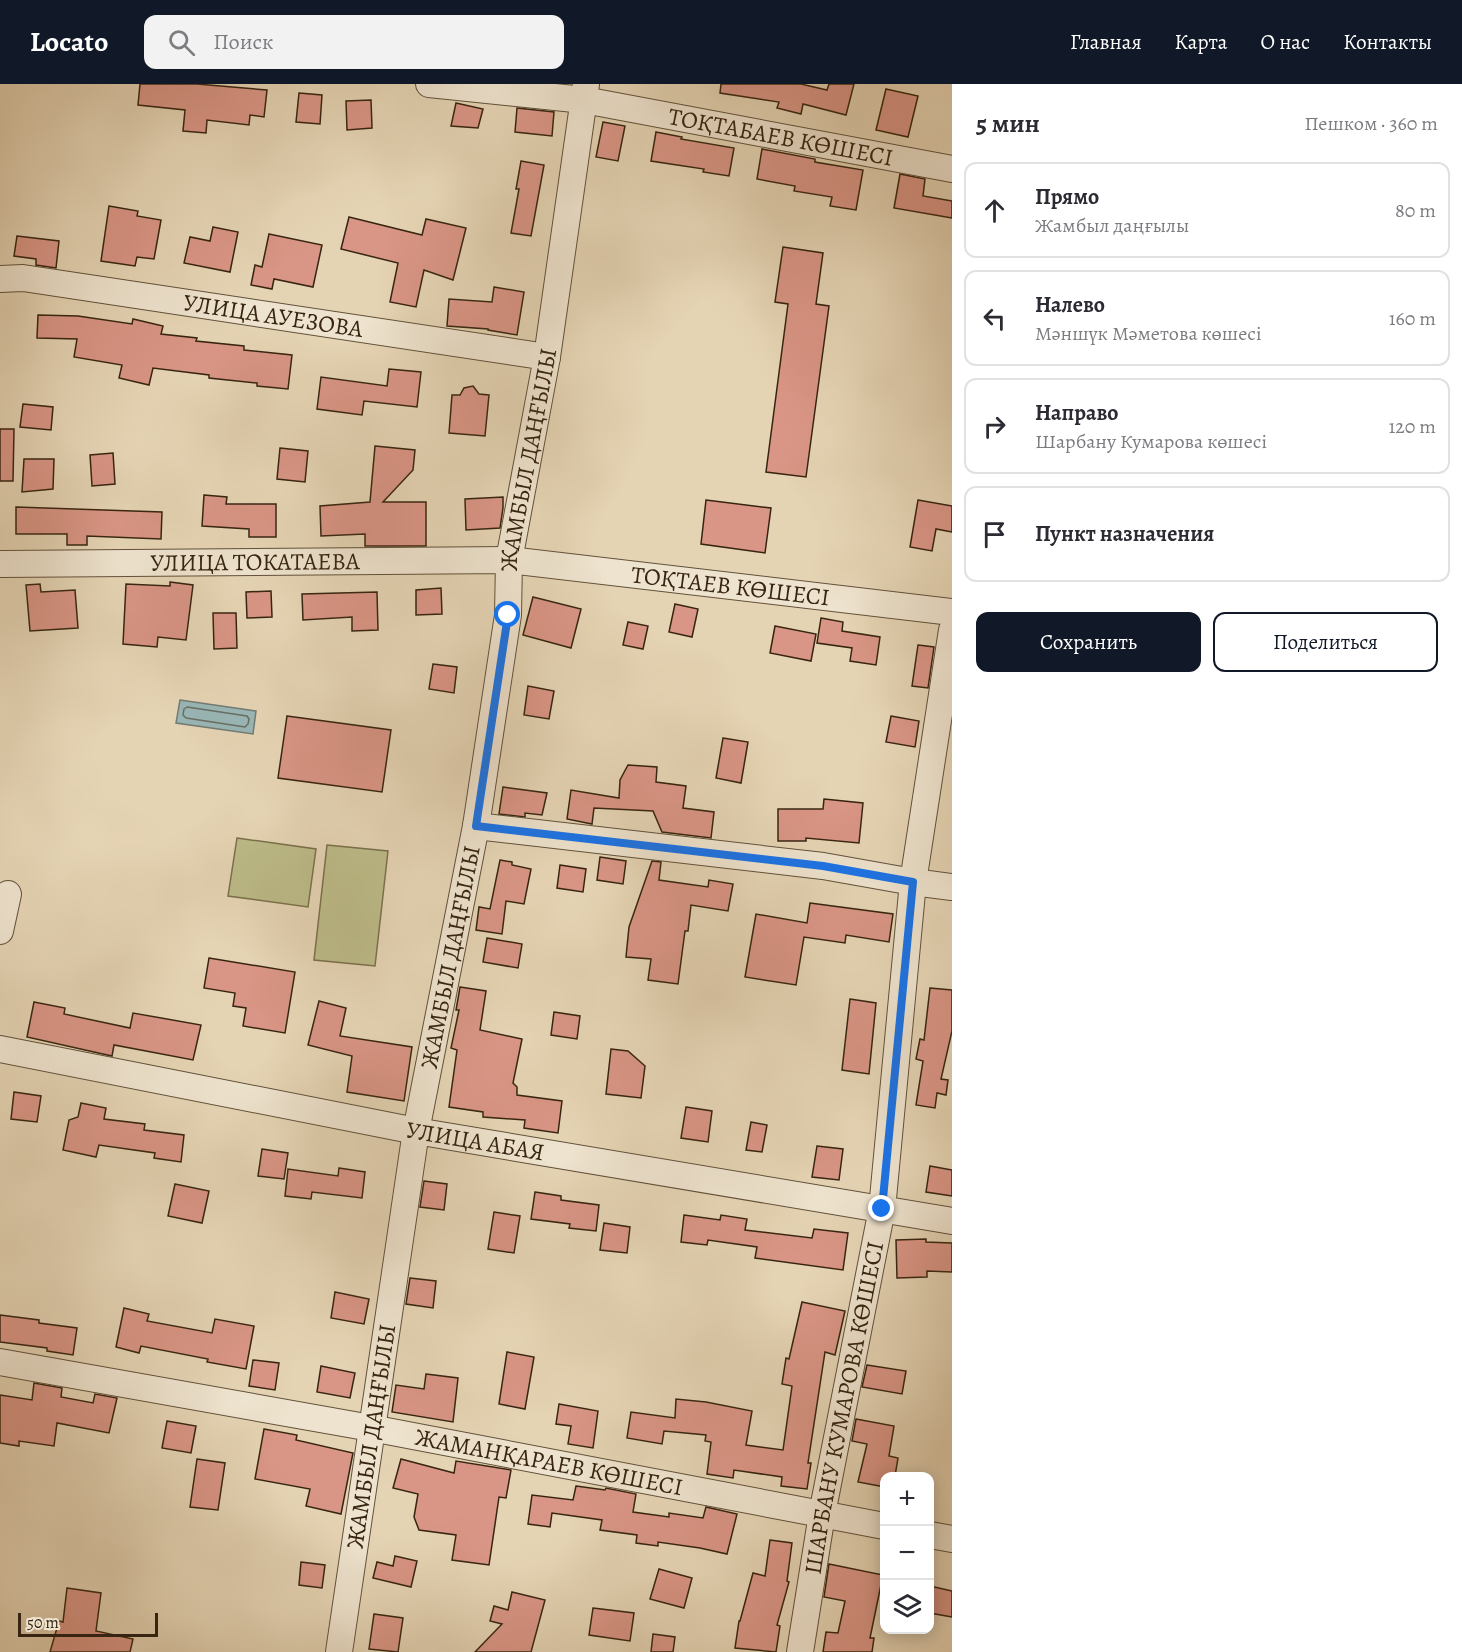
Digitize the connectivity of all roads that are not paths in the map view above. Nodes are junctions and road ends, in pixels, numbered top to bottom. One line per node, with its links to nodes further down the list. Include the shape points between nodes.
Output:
1 (429, 84): 2 (street, ТОҚТАБАЕВ КӨШЕСІ)
2 (585, 92): 3 (street, ТОҚТАБАЕВ КӨШЕСІ); 5 (street, ЖАМБЫЛ ДАҢҒЫЛЫ)
3 (952, 169)
4 (0, 279): 5 (street, УЛИЦА АУЕЗОВА, via 22,278)
5 (547, 357): 6 (street, ЖАМБЫЛ ДАҢҒЫЛЫ)
6 (509, 560): 7 (street, УЛИЦА ТОКАТАЕВА); 8 (street, ТОҚТАЕВ КӨШЕСІ); 10 (street, ЖАМБЫЛ ДАҢҒЫЛЫ, via 508,615)
7 (0, 564)
8 (952, 612)
9 (952, 630): 11 (street, ШАРБАНУ КУМАРОВА КӨШЕСІ)
10 (476, 826): 11 (street, via 823,866); 16 (street, ЖАМБЫЛ ДАҢҒЫЛЫ)
11 (913, 882): 12 (street); 17 (street, ШАРБАНУ КУМАРОВА КӨШЕСІ)
12 (952, 887)
13 (8, 894): 14 (street)
14 (0, 931)
15 (0, 1049): 16 (street, УЛИЦА АБАЯ)
16 (416, 1131): 17 (street, УЛИЦА АБАЯ); 20 (street, ЖАМБЫЛ ДАҢҒЫЛЫ)
17 (882, 1209): 18 (street, УЛИЦА АБАЯ); 21 (street, ШАРБАНУ КУМАРОВА КӨШЕСІ)
18 (952, 1221)
19 (0, 1362): 20 (street, ЖАМАНҚАРАЕВ КӨШЕСІ)
20 (371, 1428): 21 (street, ЖАМАНҚАРАЕВ КӨШЕСІ); 25 (street, ЖАМБЫЛ ДАҢҒЫЛЫ)
21 (822, 1514): 22 (street, ЖАМАНҚАРАЕВ КӨШЕСІ); 26 (street, ШАРБАНУ КУМАРОВА КӨШЕСІ)
22 (880, 1525)
23 (934, 1536): 24 (street)
24 (952, 1539)
25 (339, 1652)
26 (800, 1652)

